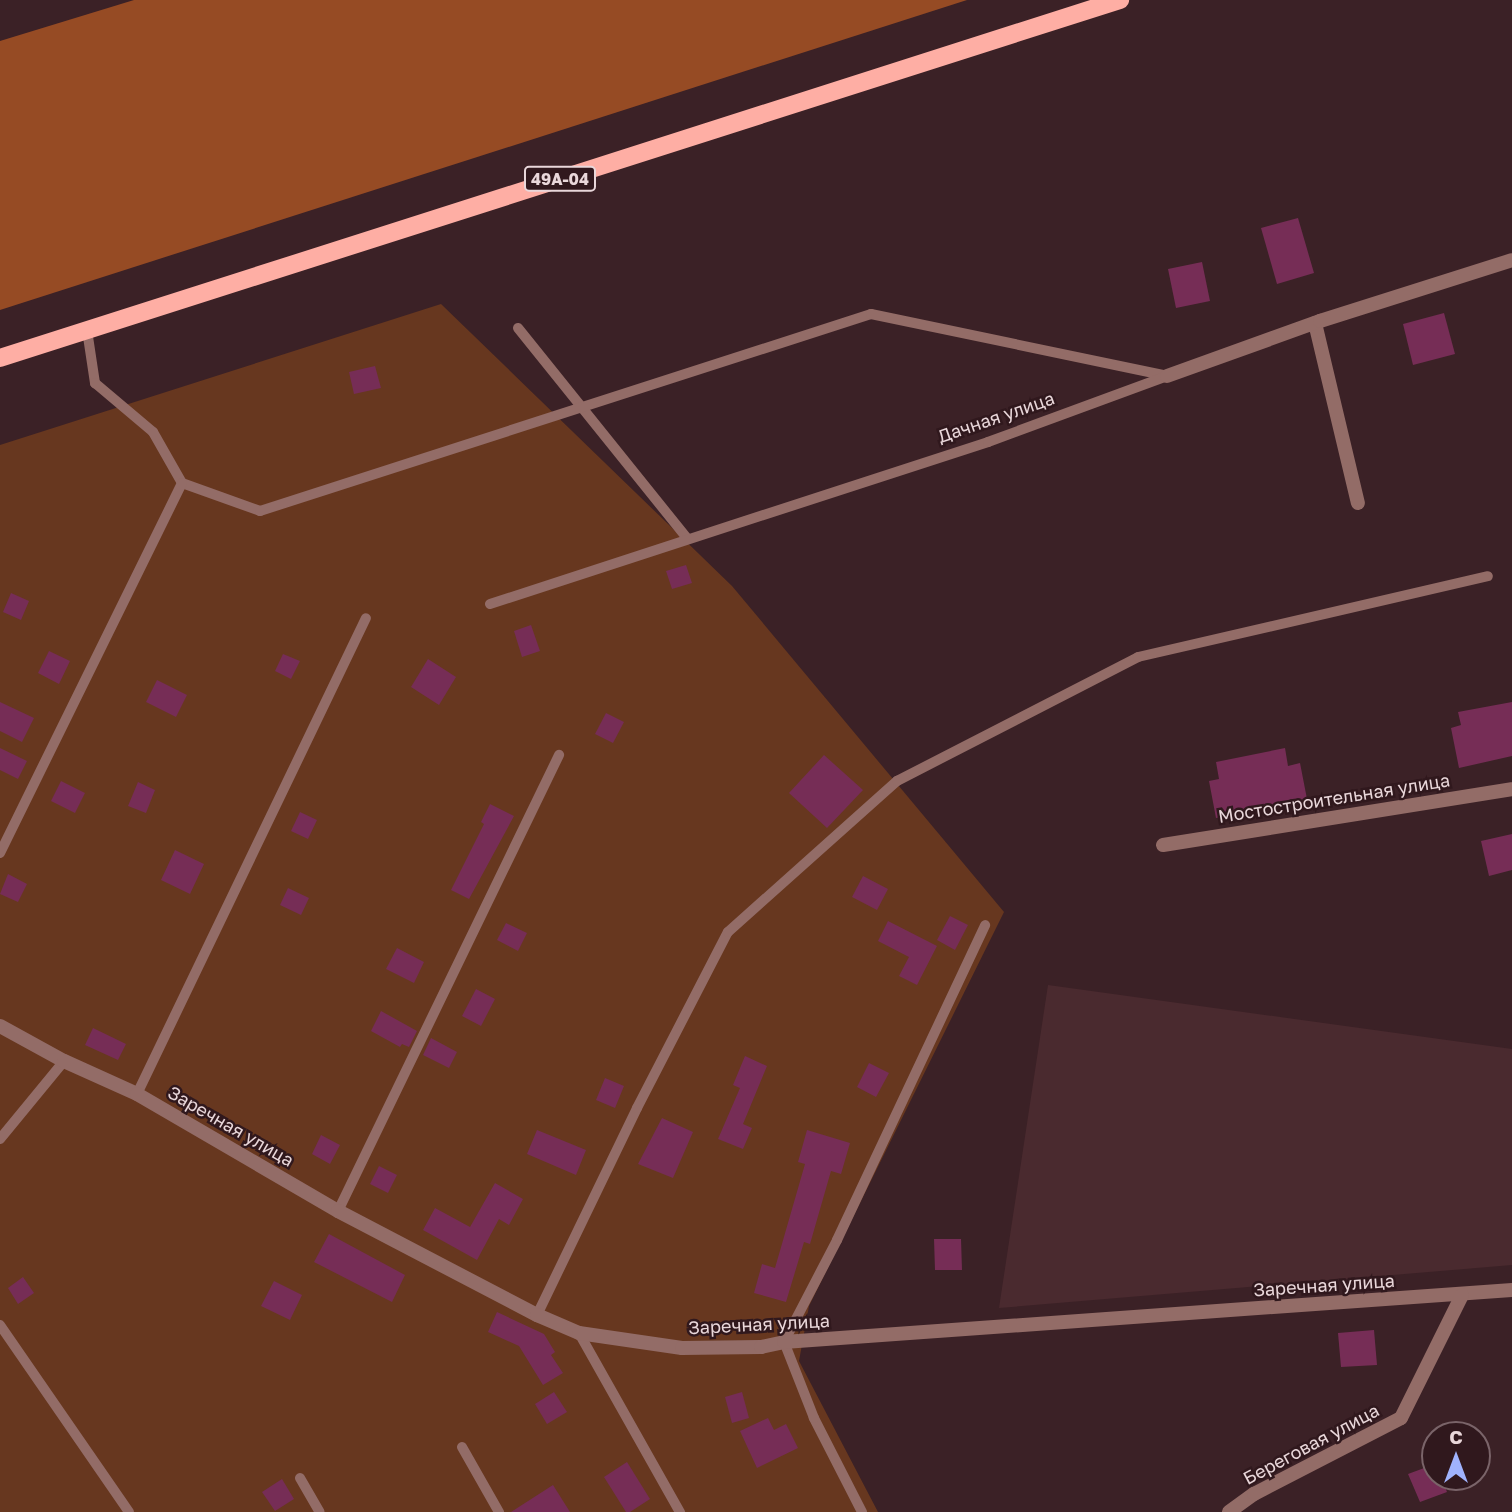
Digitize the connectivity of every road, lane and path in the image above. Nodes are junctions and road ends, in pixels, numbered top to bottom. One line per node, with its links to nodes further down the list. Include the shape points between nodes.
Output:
1 (1120, 0): 5 (main road, 49А-04)
2 (1512, 260): 3 (street, Дачная улица)
3 (1314, 323): 7 (street, Дачная улица); 10 (street)
4 (518, 328): 8 (lane)
5 (88, 330): 6 (main road, 49А-04); 9 (lane, via 95,383 153,432)
6 (0, 358)
7 (1167, 376): 8 (lane, via 872,314); 11 (lane, Дачная улица, via 988,442)
8 (582, 407): 9 (lane, via 260,511); 11 (lane)
9 (182, 483): 18 (lane)
10 (1358, 503)
11 (687, 538): 13 (lane, Дачная улица)
12 (1488, 576): 27 (lane, via 1138,657 897,781 728,932)
13 (490, 604)
14 (366, 618): 22 (lane)
15 (559, 755): 24 (lane)
16 (1512, 789): 17 (street, Мостостроительная улица)
17 (1163, 845)
18 (0, 853)
19 (985, 925): 30 (lane)
20 (0, 1026): 21 (street, Заречная улица)
21 (64, 1061): 22 (street, Заречная улица); 23 (lane)
22 (137, 1094): 24 (street, Заречная улица)
23 (0, 1139)
24 (338, 1211): 27 (street, Заречная улица)
25 (1512, 1290): 26 (street, Заречная улица)
26 (1462, 1295): 30 (street, Заречная улица); 38 (street, Береговая улица, via 1401,1418 1254,1494)
27 (537, 1315): 29 (street, Заречная улица)
28 (0, 1325): 33 (lane)
29 (579, 1333): 30 (street, Заречная улица, via 682,1348 761,1347); 36 (lane)
30 (784, 1342): 37 (lane, via 814,1418)
31 (461, 1447): 35 (lane)
32 (300, 1478): 34 (lane)
33 (129, 1512)
34 (320, 1512)
35 (499, 1512)
36 (680, 1512)
37 (862, 1512)
38 (1229, 1512)

